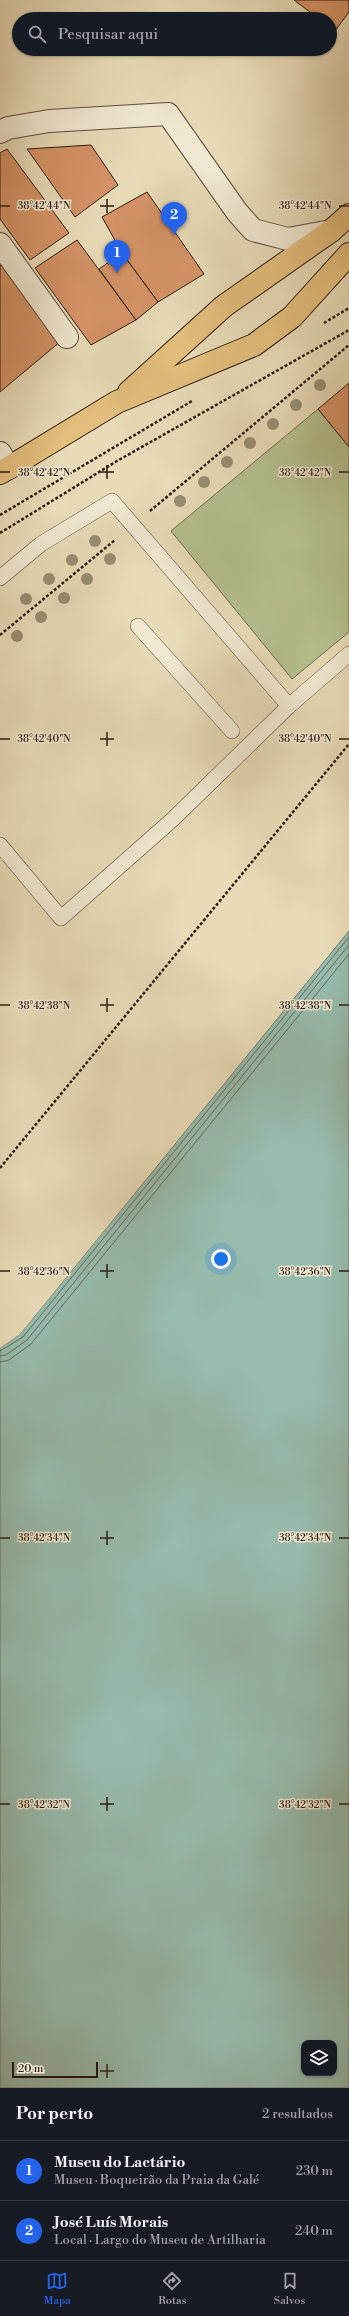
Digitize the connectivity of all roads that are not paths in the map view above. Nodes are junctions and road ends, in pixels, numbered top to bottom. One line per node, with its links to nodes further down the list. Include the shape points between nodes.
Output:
1 (0, 132): 3 (street, via 8,128 49,121 168,114 237,212 253,230 288,239)
2 (349, 215): 3 (main road)
3 (331, 231): 7 (main road, via 224,306)
4 (0, 244): 6 (street)
5 (349, 254): 7 (main road, via 292,317 254,345)
6 (66, 337)
7 (117, 402): 8 (main road)
8 (3, 465)
9 (0, 578): 12 (lane, via 41,544 112,501)
10 (138, 626): 13 (lane)
11 (349, 654): 12 (lane)
12 (289, 706): 14 (lane, via 172,820 61,918)
13 (232, 731)
14 (0, 845)

